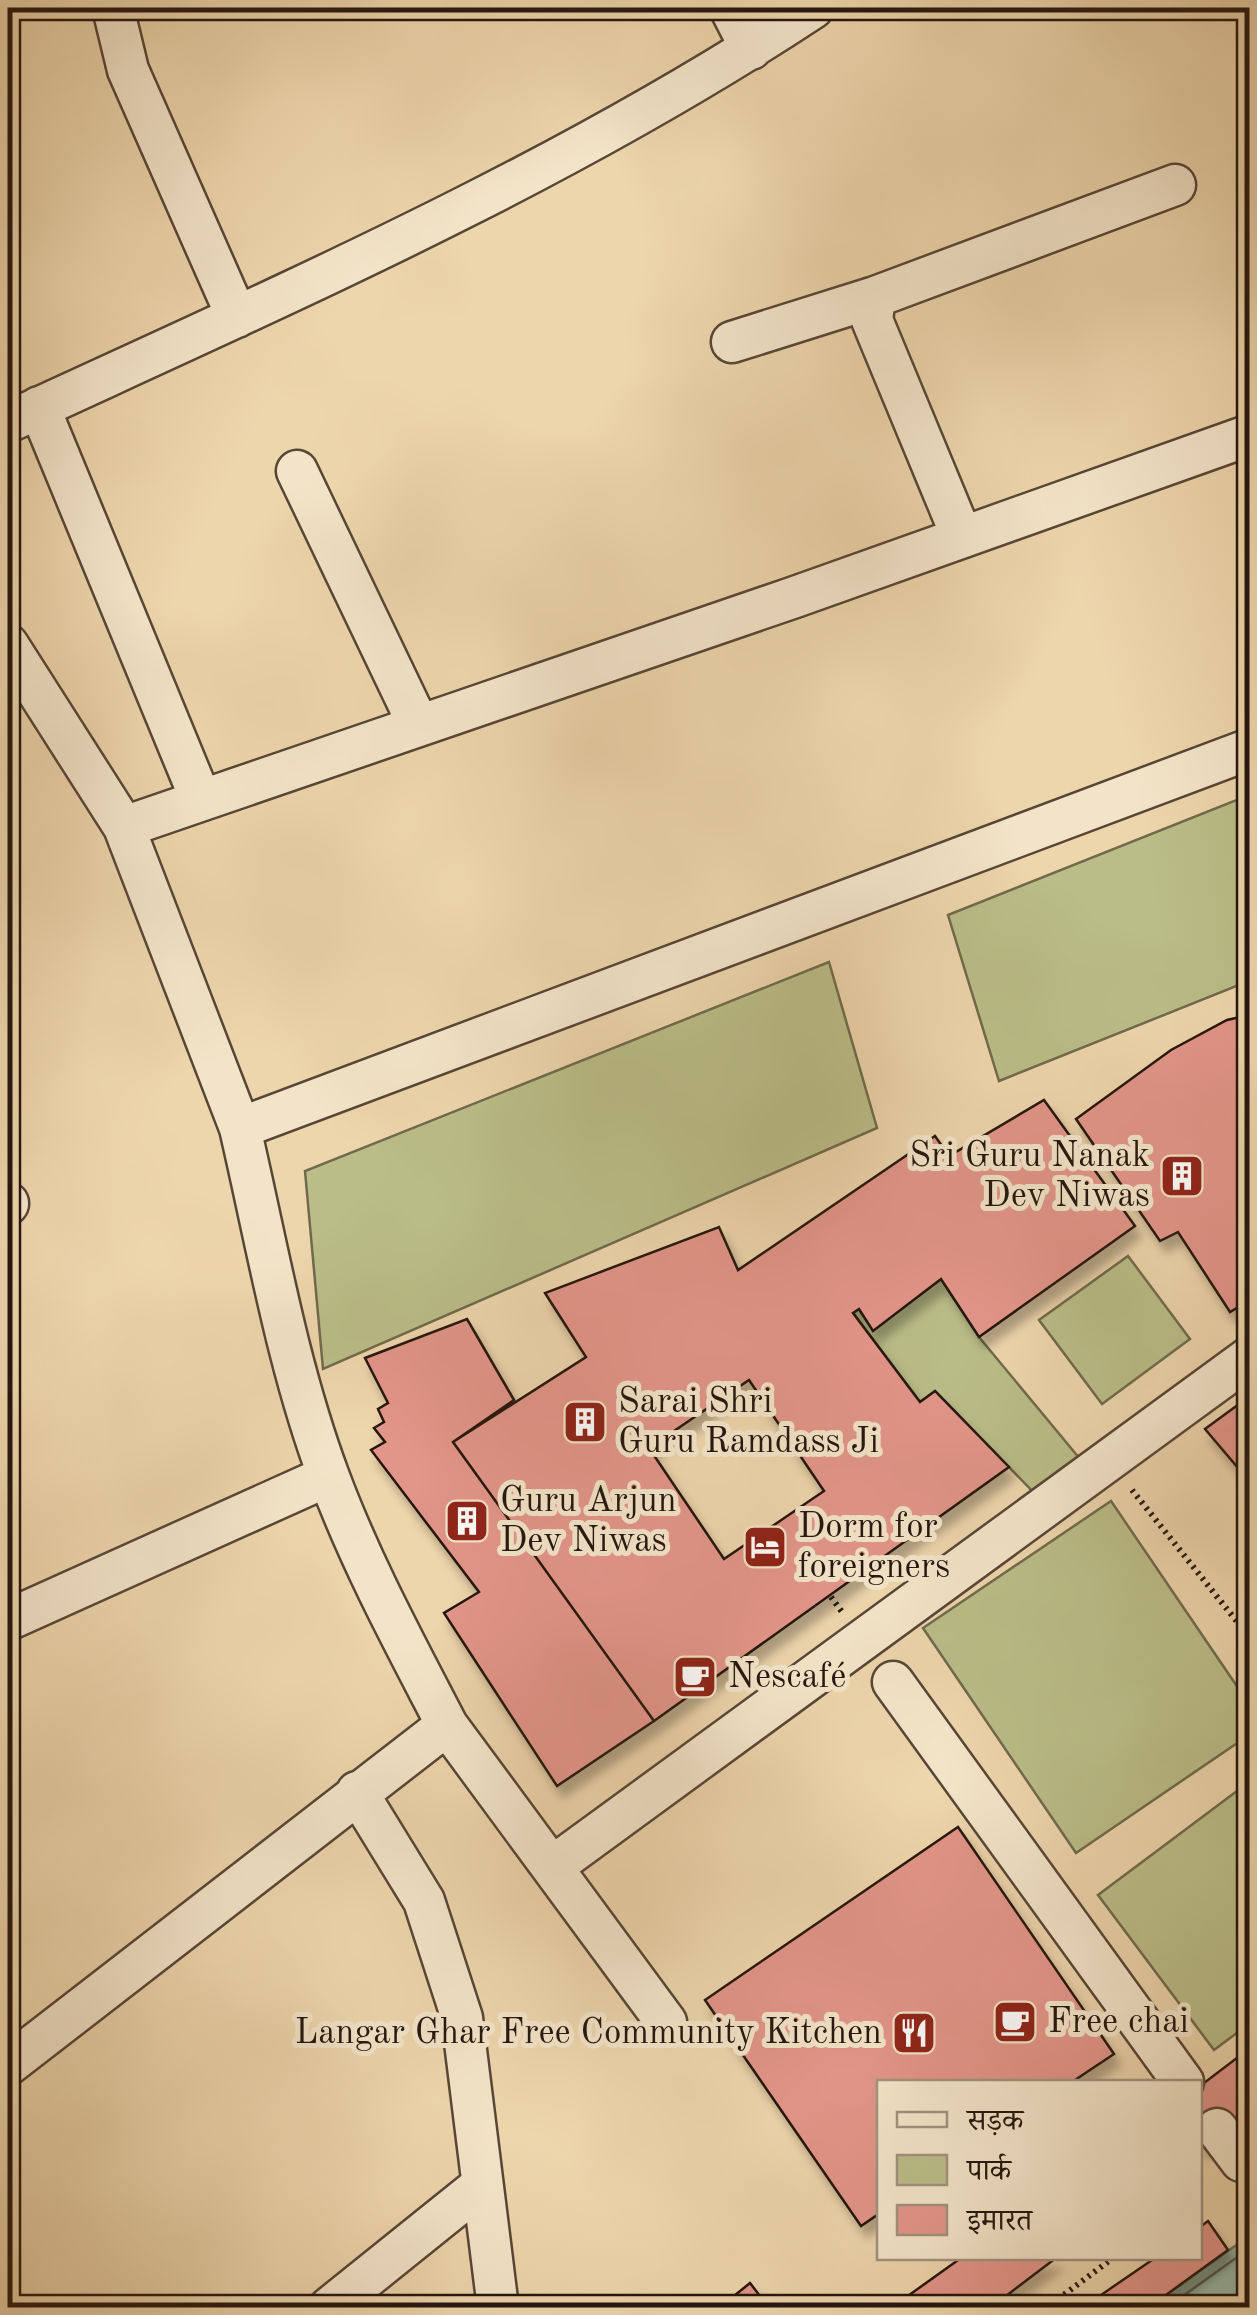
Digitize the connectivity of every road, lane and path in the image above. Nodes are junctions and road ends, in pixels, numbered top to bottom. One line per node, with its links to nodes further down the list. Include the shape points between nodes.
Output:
1 (112, 8): 7 (street, via 128,70)
2 (730, 8): 4 (street)
3 (813, 8): 4 (street)
4 (751, 49): 7 (street, via 540,172)
5 (1175, 185): 6 (street)
6 (875, 297): 8 (street); 12 (street, via 872,320)
7 (237, 318): 9 (street)
8 (732, 342)
9 (23, 415): 16 (street)
10 (1250, 435): 12 (street)
11 (297, 470): 14 (street)
12 (962, 537): 14 (street)
13 (8, 645): 17 (street)
14 (418, 726): 16 (street)
15 (1250, 749): 18 (street)
16 (201, 800): 17 (street)
17 (124, 826): 18 (street)
18 (240, 1128): 21 (street)
19 (1250, 1357): 20 (street)
20 (1108, 1460): 23 (path); 24 (street)
21 (328, 1476): 22 (street); 25 (street)
22 (8, 1620)
23 (1250, 1638)
24 (878, 1660): 27 (street, via 696,1766); 30 (street)
25 (447, 1725): 26 (street); 27 (street)
26 (356, 1792): 29 (street); 33 (street, via 424,1901 456,2001)
27 (552, 1867): 28 (street)
28 (666, 2022)
29 (8, 2065)
30 (1182, 2080)
31 (1209, 2117): 32 (street)
32 (1241, 2162)
33 (482, 2185): 35 (street); 36 (street)
34 (1110, 2260): 37 (path)
35 (329, 2308)
36 (498, 2308)
37 (1046, 2308)

